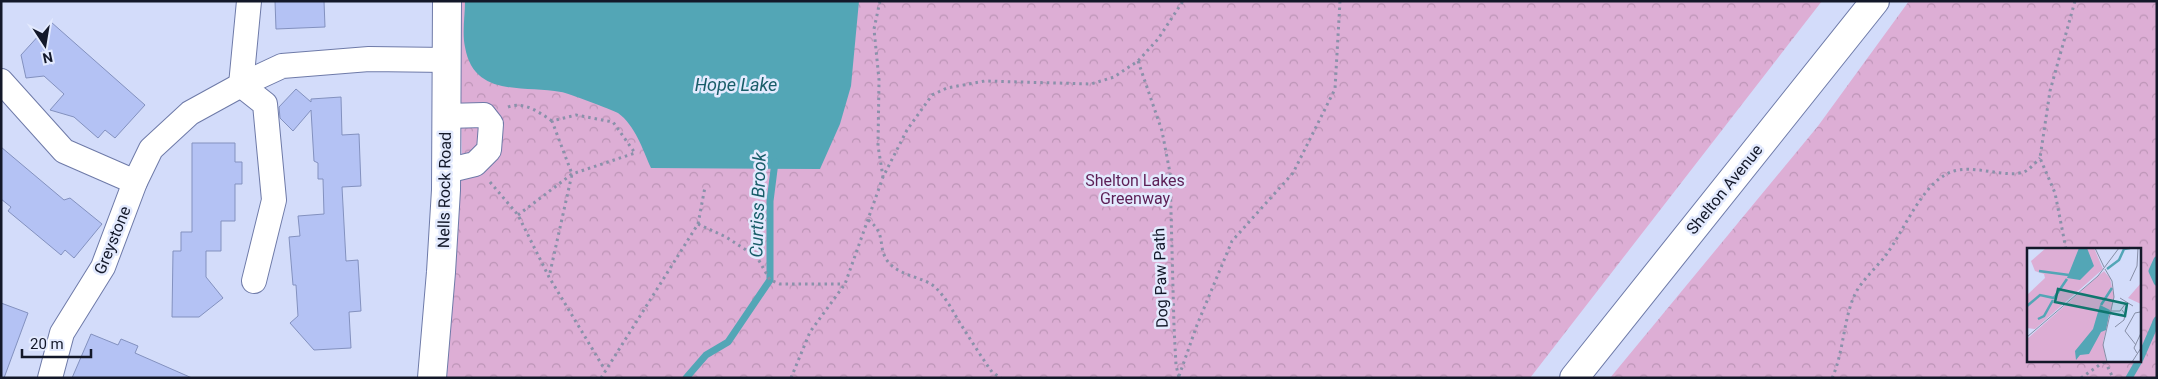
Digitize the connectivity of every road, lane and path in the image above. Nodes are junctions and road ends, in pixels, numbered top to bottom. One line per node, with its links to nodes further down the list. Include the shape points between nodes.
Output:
1 (249, 1): 11 (street)
2 (447, 1): 8 (main road, Nells Rock Road)
3 (880, 1): 19 (path, via 874,29 879,80 878,146)
4 (1183, 1): 9 (path)
5 (1340, 1): 32 (path, via 1335,89 1293,173 1232,241 1196,325)
6 (1875, 1): 38 (main road, Shelton Avenue)
7 (2075, 1): 15 (path, via 2050,91)
8 (447, 60): 11 (street, Greystone, via 370,59 282,66); 13 (main road, Nells Rock Road)
9 (1138, 62): 19 (path, via 1114,77 1091,84 985,81 947,88 932,95 907,130); 32 (path, Dog Paw Path, via 1162,131 1170,173 1174,327)
10 (1, 81): 20 (street, via 64,151)
11 (241, 84): 20 (street, Greystone, via 190,113 151,149); 27 (street, via 265,104 274,200)
12 (484, 115): 13 (street); 14 (path, via 516,104 533,109); 16 (street, via 492,124 489,150)
13 (446, 116): 17 (main road, Nells Rock Road)
14 (552, 121): 18 (path); 18 (path, via 576,115 613,122 635,153)
15 (2040, 158): 25 (path, via 2055,193); 39 (path, via 2025,172 1967,168 1950,172 1934,183 1887,254 1856,293)
16 (475, 164): 17 (street); 22 (path)
17 (446, 171): 34 (main road, Nells Rock Road, via 442,272)
18 (572, 174): 22 (path); 26 (path)
19 (883, 177): 23 (path)
20 (135, 182): 33 (street, Greystone, via 103,267 62,333)
21 (705, 187): 24 (path)
22 (518, 215): 26 (path)
23 (868, 220): 28 (path); 37 (path, via 880,233 888,263 904,275 935,287 992,372)
24 (698, 224): 28 (path, via 757,257 770,280 780,284); 31 (path)
25 (2066, 248)
26 (549, 277): 31 (path)
27 (254, 281)
28 (845, 284): 36 (path, via 810,332)
29 (2104, 362): 40 (path)
30 (2105, 362): 41 (path)
31 (605, 370): 35 (path)
32 (1179, 377)
33 (50, 378)
34 (432, 378)
35 (600, 378)
36 (791, 378)
37 (1001, 378)
38 (1574, 378)
39 (1832, 378)
40 (2081, 378)
41 (2113, 378)

